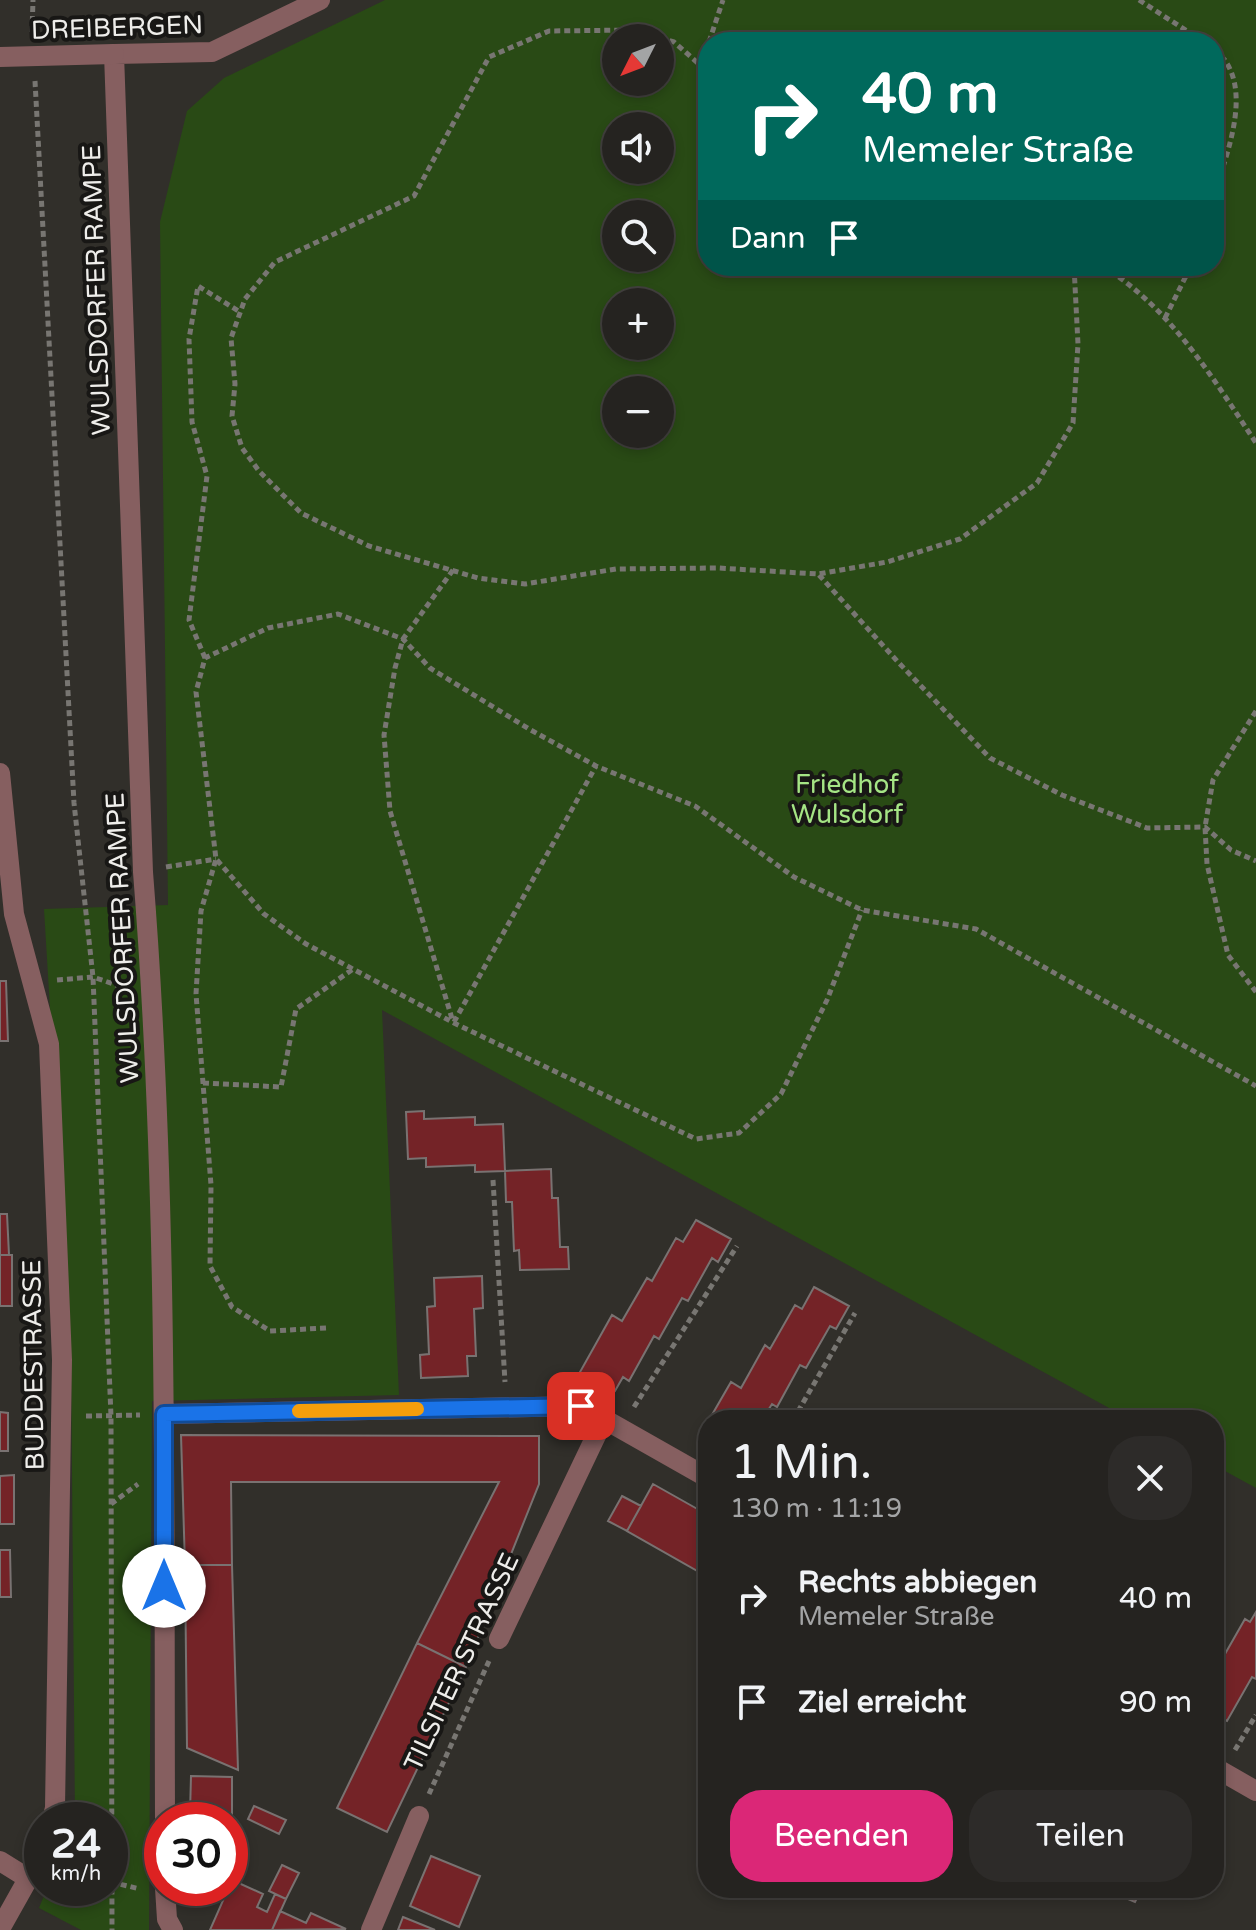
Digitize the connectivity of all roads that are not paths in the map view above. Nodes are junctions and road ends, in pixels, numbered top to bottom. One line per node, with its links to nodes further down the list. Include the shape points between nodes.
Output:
1 (320, 0): 2 (street, DREIBERGEN, via 212,52)
2 (114, 54): 3 (street, DREIBERGEN, bridge); 7 (street, WULSDORFER RAMPE, via 143,872 153,997)
3 (0, 57)
4 (0, 773): 6 (street, BUDDESTRASSE)
5 (0, 897): 6 (street, BUDDESTRASSE)
6 (14, 914): 13 (street, BUDDESTRASSE, via 49,1044 62,1360)
7 (164, 1414): 8 (street, via 581,1406); 14 (street, WULSDORFER RAMPE)
8 (612, 1424): 9 (street); 10 (street, TILSITER STRASSE)
9 (698, 1472)
10 (499, 1639)
11 (1224, 1772): 12 (street)
12 (1256, 1791)
13 (55, 1802)
14 (165, 1802)
15 (419, 1816): 22 (street)
16 (0, 1861): 17 (street)
17 (24, 1876)
18 (24, 1888): 20 (street)
19 (166, 1906): 21 (street)
20 (0, 1929)
21 (173, 1930)
22 (371, 1930)

